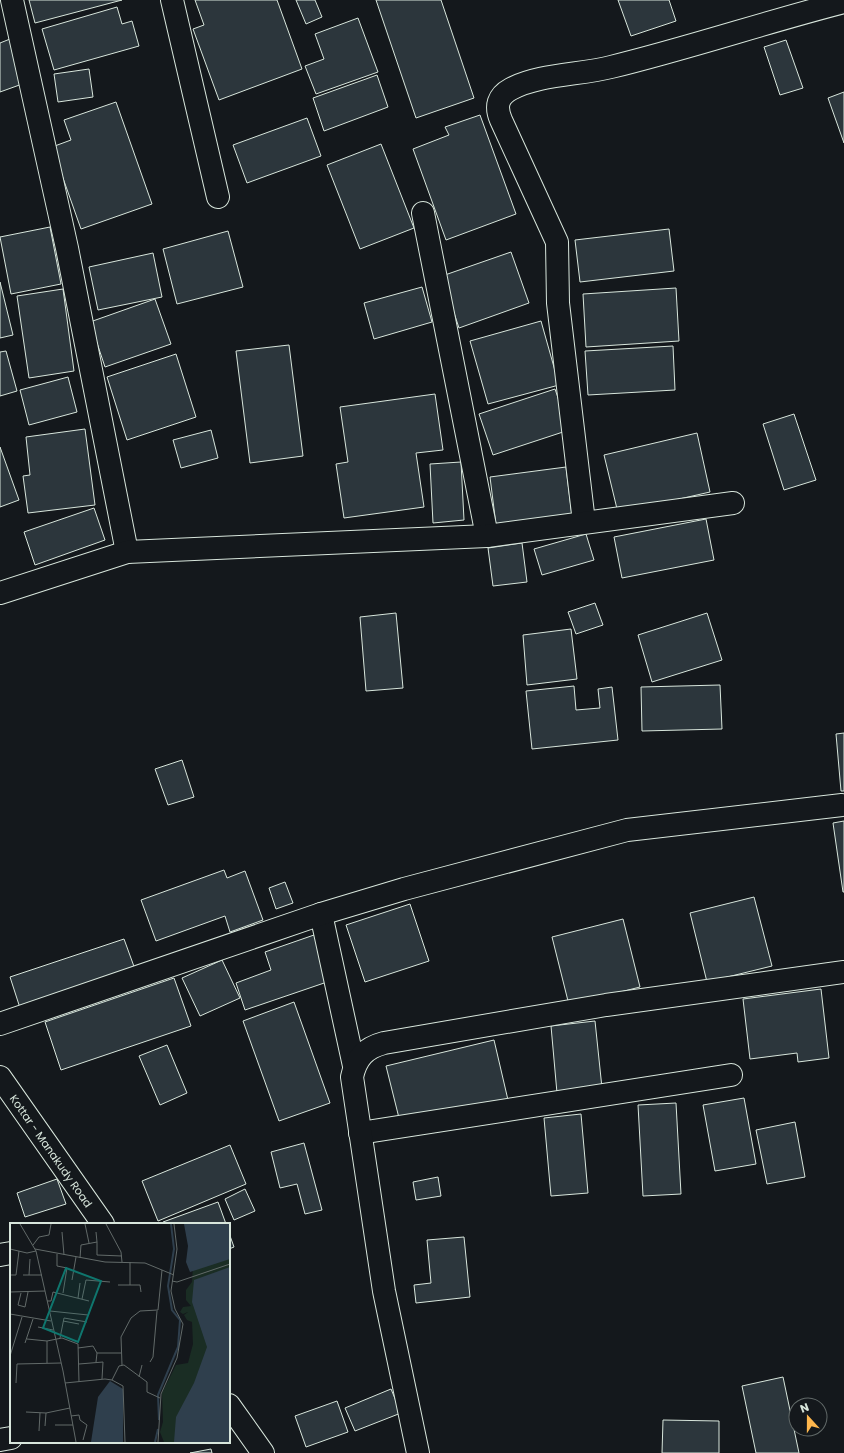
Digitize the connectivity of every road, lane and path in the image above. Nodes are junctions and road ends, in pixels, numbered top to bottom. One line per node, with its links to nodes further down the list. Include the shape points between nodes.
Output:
1 (12, 0): 9 (street, via 67,248)
2 (172, 0): 4 (street)
3 (844, 2): 7 (street, via 609,68 524,83 504,94 499,101 500,120 557,242 558,303)
4 (218, 196)
5 (422, 213): 8 (street)
6 (733, 503): 7 (street)
7 (584, 522): 8 (street)
8 (487, 536): 9 (street)
9 (127, 552): 10 (street)
10 (0, 593)
11 (842, 805): 12 (street, via 627,830 404,889)
12 (321, 914): 14 (street); 15 (street)
13 (844, 972): 15 (street, via 606,1005 384,1043 367,1050)
14 (0, 1024)
15 (354, 1066): 18 (street, via 352,1077)
16 (731, 1075): 18 (street)
17 (0, 1077): 19 (street, Kottar - Manakudy Road)
18 (360, 1133): 26 (street, via 384,1291)
19 (102, 1223)
20 (10, 1253): 21 (street)
21 (0, 1255)
22 (230, 1407): 25 (street)
23 (10, 1438): 24 (street)
24 (0, 1440)
25 (263, 1453)
26 (418, 1453)

